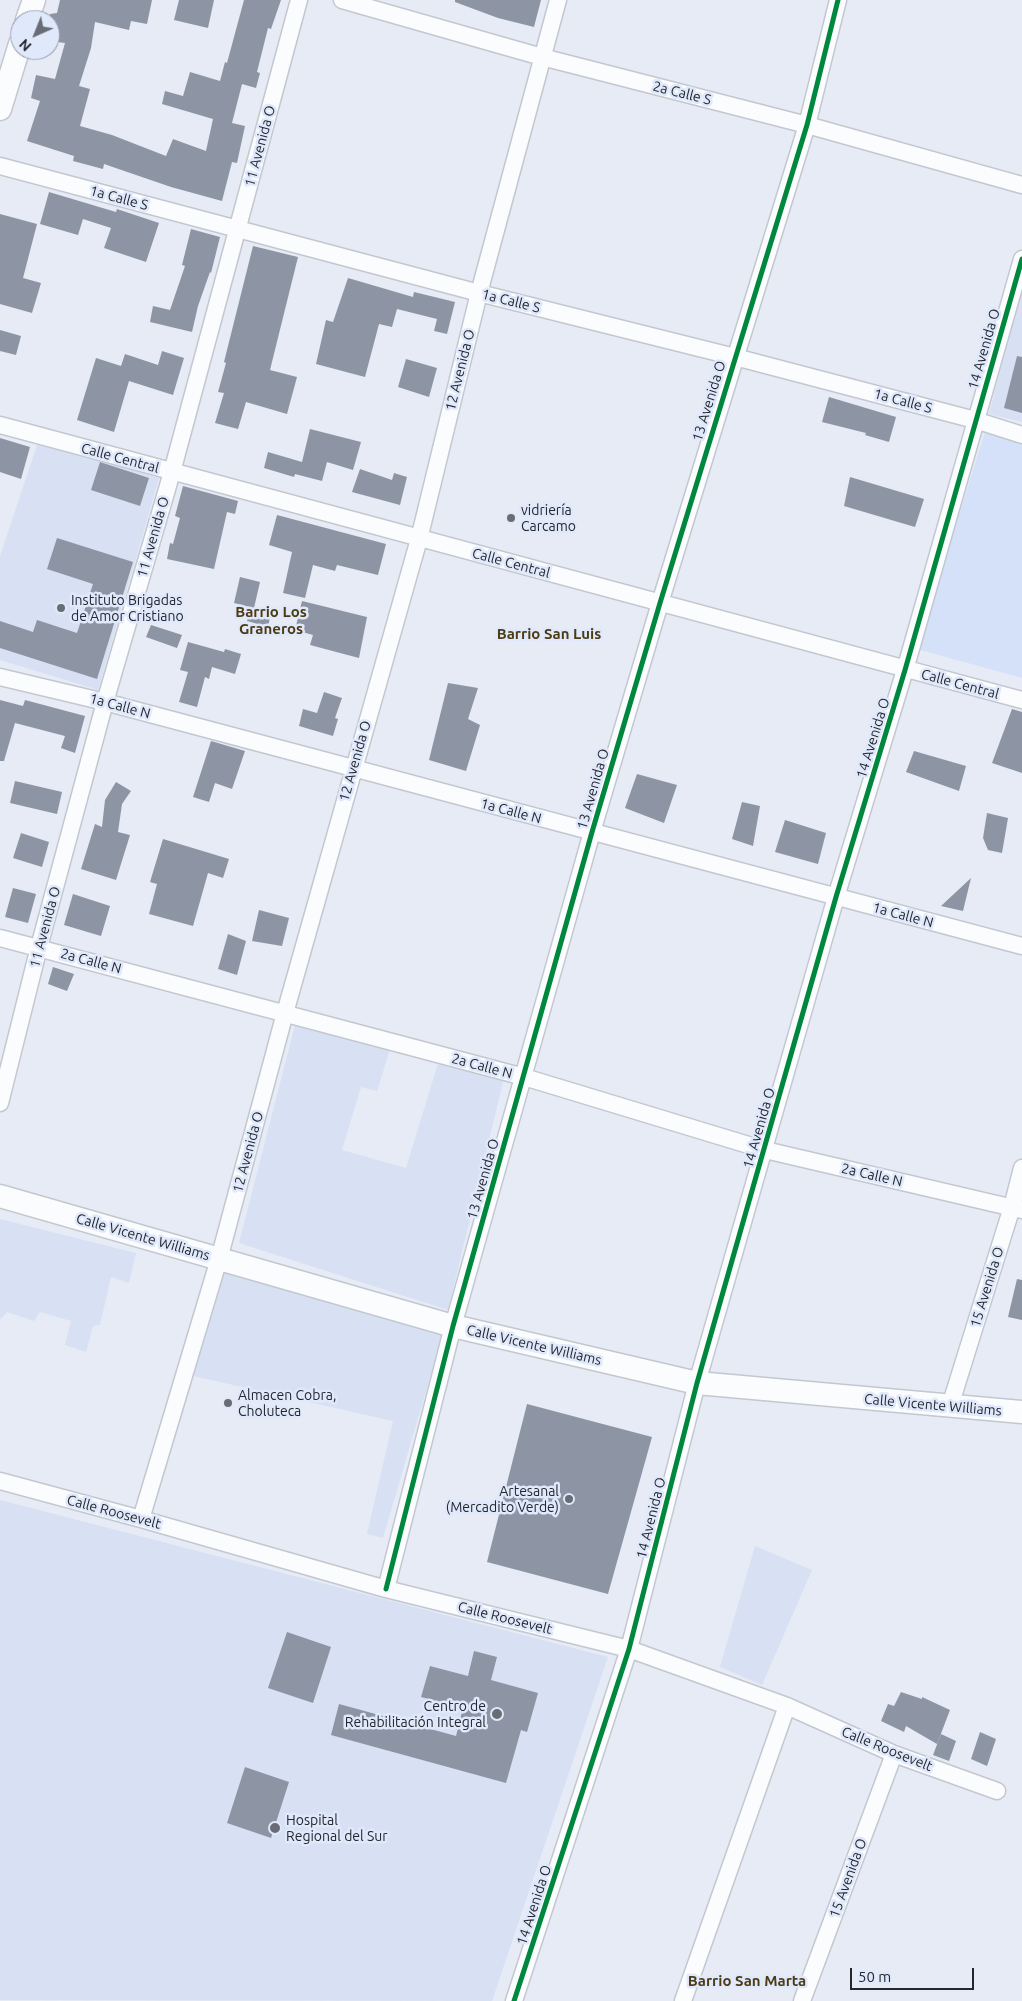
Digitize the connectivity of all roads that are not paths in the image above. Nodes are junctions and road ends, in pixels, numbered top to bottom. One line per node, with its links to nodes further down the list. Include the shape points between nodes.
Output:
1 (300, 0): 11 (street, 11 Avenida O)
2 (342, 0): 5 (street, 2a Calle S)
3 (558, 0): 5 (street, 12 Avenida O)
4 (838, 0): 8 (street, 13 Avenida O)
5 (542, 57): 8 (street, 2a Calle S); 13 (street, 12 Avenida O)
6 (15, 60): 7 (main road)
7 (0, 109)
8 (806, 125): 10 (street, 2a Calle S); 14 (street, 13 Avenida O)
9 (0, 166): 11 (street, 1a Calle S)
10 (1022, 185)
11 (237, 230): 13 (street, 1a Calle S); 18 (street, 11 Avenida O)
12 (1022, 258): 15 (street, 14 Avenida O)
13 (479, 293): 14 (street, 1a Calle S); 19 (street, 12 Avenida O)
14 (735, 357): 15 (street, 1a Calle S); 20 (street, 13 Avenida O)
15 (975, 420): 17 (street, 1a Calle S); 21 (street, 14 Avenida O)
16 (0, 425): 18 (street, Calle Central)
17 (1022, 435)
18 (172, 472): 19 (street, Calle Central); 24 (street, 11 Avenida O)
19 (419, 538): 20 (street, Calle Central); 25 (street, 12 Avenida O)
20 (660, 603): 21 (street, Calle Central); 26 (street, 13 Avenida O)
21 (905, 670): 23 (street, Calle Central); 27 (street, 14 Avenida O)
22 (0, 677): 24 (street, 1a Calle N)
23 (1022, 700)
24 (105, 702): 25 (street, 1a Calle N); 30 (street, 11 Avenida O)
25 (353, 768): 26 (street, 1a Calle N); 31 (street, 12 Avenida O)
26 (592, 832): 27 (street, 1a Calle N); 32 (street, 13 Avenida O)
27 (836, 897): 29 (street, 1a Calle N); 34 (street, 14 Avenida O)
28 (0, 938): 30 (street, 2a Calle N)
29 (1022, 946)
30 (39, 947): 31 (street, 2a Calle N); 33 (street, 11 Avenida O)
31 (285, 1013): 32 (street, 2a Calle N); 38 (street, 12 Avenida O)
32 (524, 1078): 34 (street, 2a Calle N); 39 (street, 13 Avenida O)
33 (0, 1103)
34 (765, 1150): 37 (street, 2a Calle N); 40 (street, 14 Avenida O)
35 (1022, 1168): 37 (street, 15 Avenida O)
36 (0, 1196): 38 (main road, Calle Vicente Williams)
37 (1017, 1209): 41 (street, 15 Avenida O)
38 (220, 1259): 39 (main road, Calle Vicente Williams); 44 (street, 12 Avenida O)
39 (453, 1326): 40 (main road, Calle Vicente Williams); 45 (street, 13 Avenida O)
40 (697, 1383): 41 (main road, Calle Vicente Williams); 46 (street, 14 Avenida O)
41 (950, 1406): 42 (main road, Calle Vicente Williams)
42 (1022, 1412)
43 (0, 1481): 44 (street, Calle Roosevelt)
44 (141, 1519): 45 (street, Calle Roosevelt)
45 (386, 1589): 46 (street, Calle Roosevelt)
46 (630, 1649): 47 (street, Calle Roosevelt); 50 (street, 14 Avenida O)
47 (786, 1706): 48 (street, Calle Roosevelt); 51 (street)
48 (894, 1754): 49 (street, Calle Roosevelt); 52 (street, 15 Avenida O)
49 (997, 1791)
50 (514, 2001)
51 (683, 2001)
52 (802, 2001)

